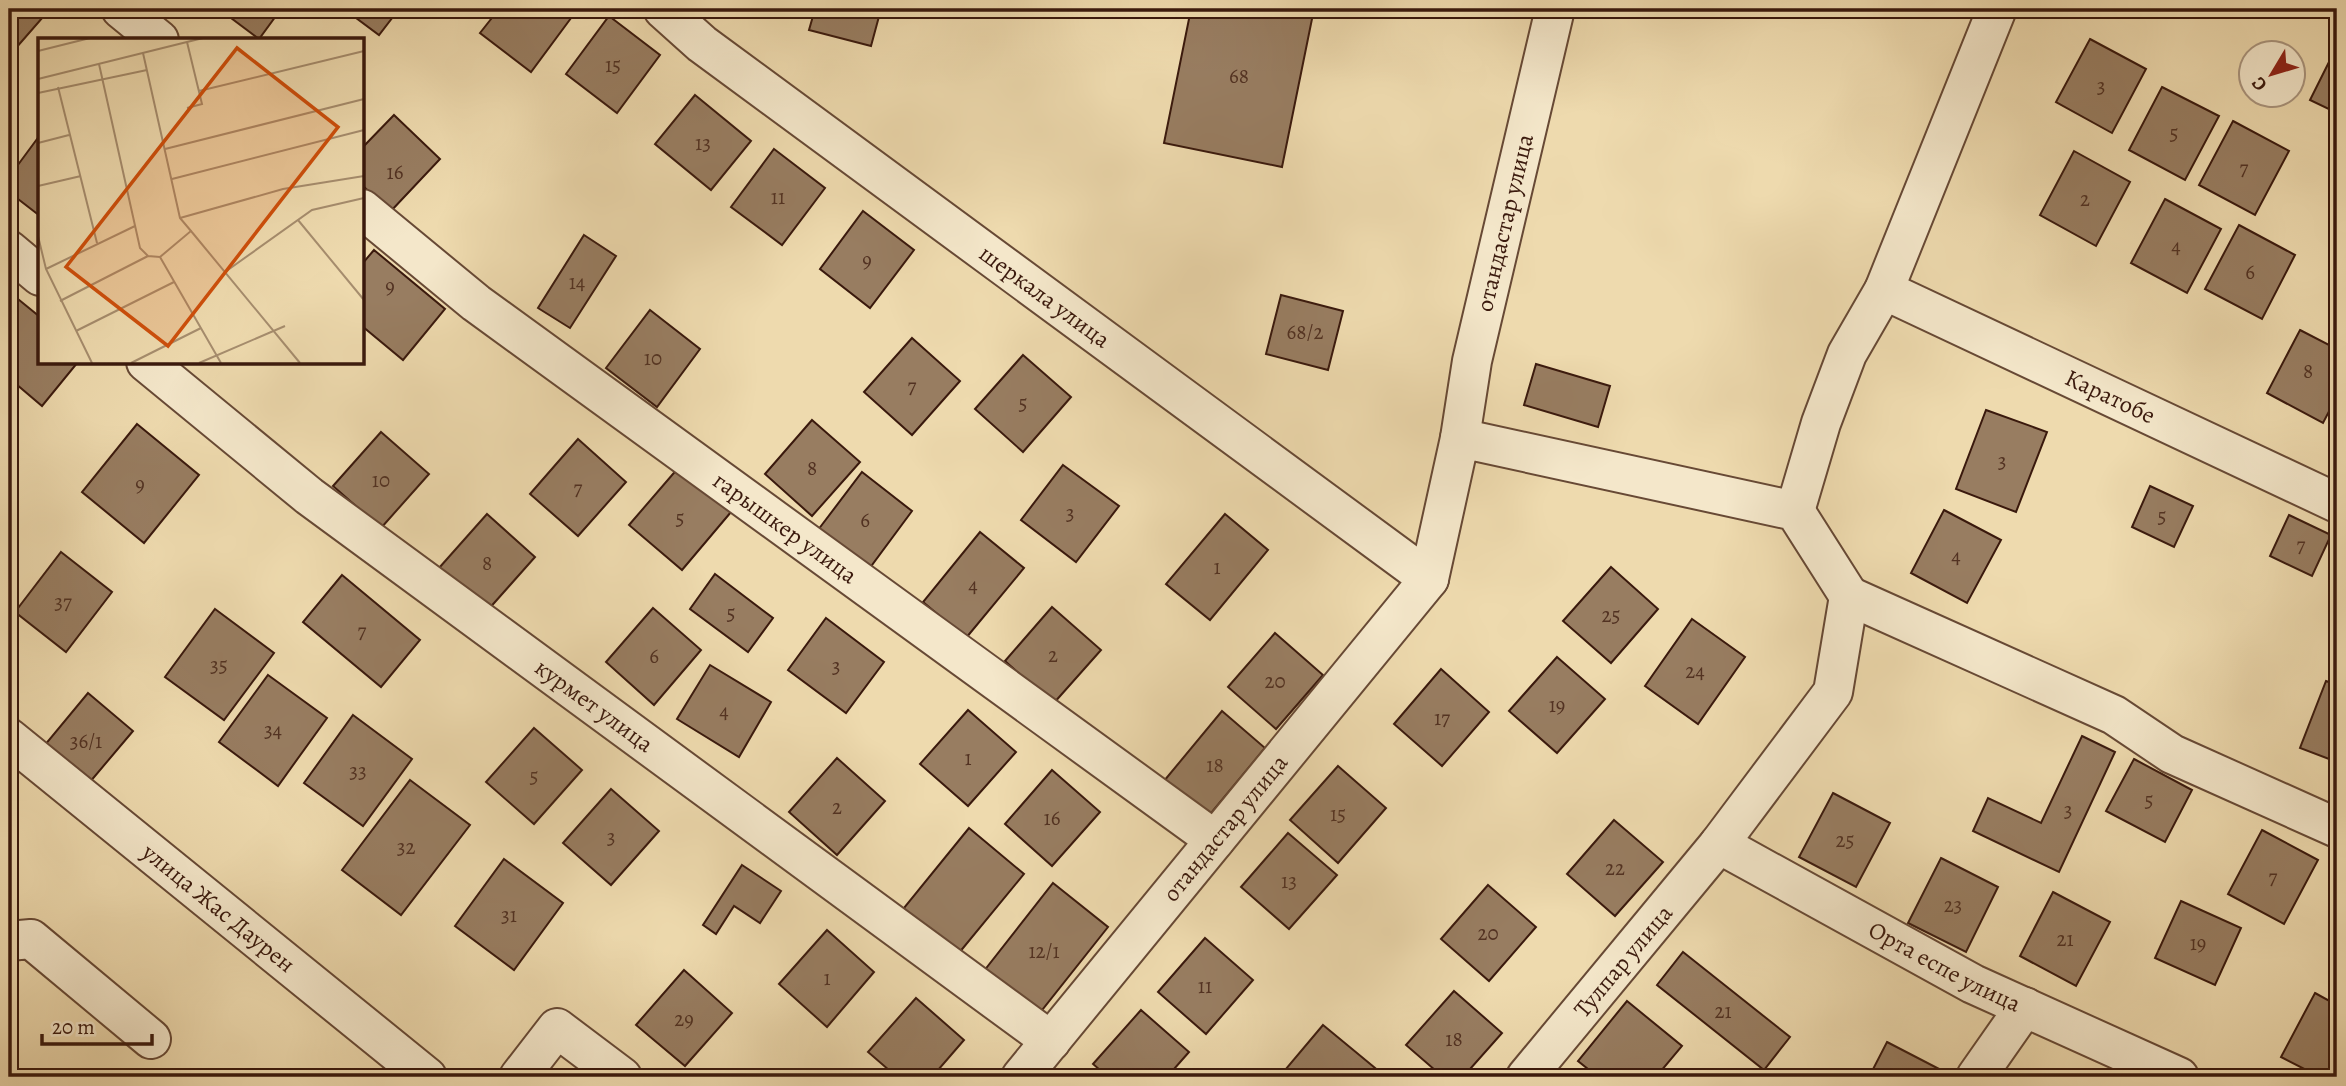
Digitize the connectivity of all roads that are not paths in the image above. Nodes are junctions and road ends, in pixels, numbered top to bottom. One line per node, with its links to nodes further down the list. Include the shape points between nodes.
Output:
1 (121, 9): 5 (street)
2 (663, 9): 14 (street, шеркала улица, via 702,44)
3 (1555, 9): 11 (street, отандастар улица, via 1472,361)
4 (1997, 9): 9 (street)
5 (157, 38)
6 (364, 211): 18 (street, гарышкер улица, via 476,303)
7 (9, 250): 8 (street)
8 (38, 274)
9 (1884, 290): 12 (street, Каратобе); 13 (street, via 1847,354)
10 (148, 364): 23 (street, курмет улица, via 320,504)
11 (1460, 438): 13 (street); 14 (street, отандастар улица)
12 (2337, 503)
13 (1795, 511): 15 (street)
14 (1429, 579): 18 (street, отандастар улица)
15 (1849, 596): 17 (street, via 2114,715 2172,754); 19 (street, Тулпар улица, via 1833,692)
16 (9, 738): 24 (street, улица Жас Даурен)
17 (2337, 828)
18 (1215, 840): 23 (street, отандастар улица)
19 (1719, 844): 21 (street, Орта еспе улица, via 1973,984); 28 (street, Тулпар улица)
20 (9, 942): 22 (street, via 31,939)
21 (2025, 1007): 29 (street); 30 (street, Орта еспе улица)
22 (151, 1039)
23 (1051, 1041): 27 (street, отандастар улица)
24 (427, 1077)
25 (519, 1077): 26 (street, via 557,1028)
26 (622, 1077)
27 (1021, 1077)
28 (1526, 1077)
29 (1976, 1077)
30 (2179, 1077)

